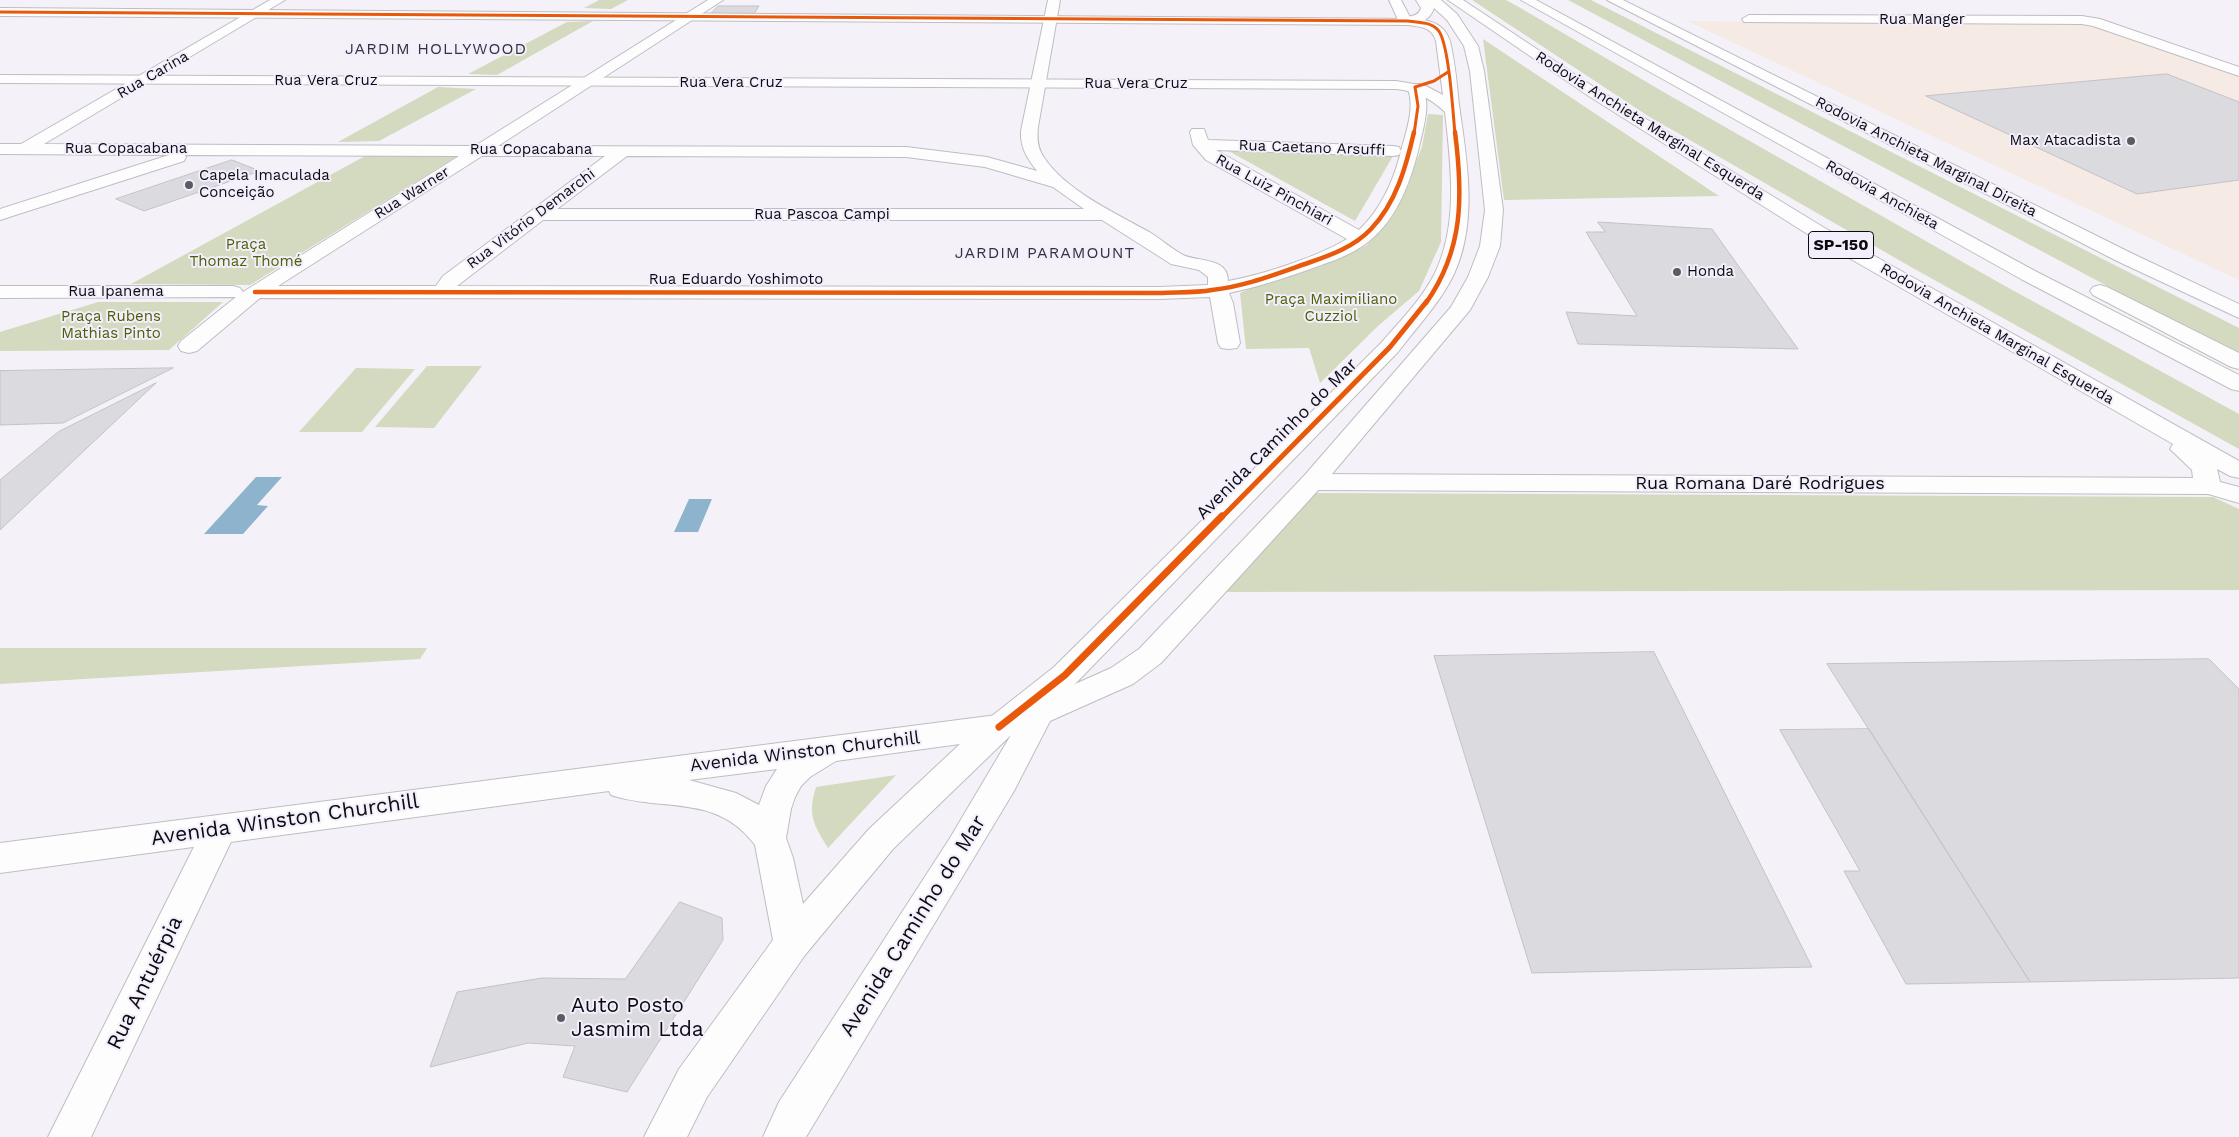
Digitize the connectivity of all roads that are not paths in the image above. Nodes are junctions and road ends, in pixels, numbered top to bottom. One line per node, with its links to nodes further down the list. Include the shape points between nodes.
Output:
1 (279, 0): 12 (main road, Rua Carina)
2 (717, 0): 13 (main road, Rua Warner)
3 (1054, 0): 15 (main road)
4 (1395, 0): 16 (main road)
5 (1422, 0): 16 (main road, via 1428,8 1426,13)
6 (1433, 0): 54 (main road, via 1463,31 1476,63 1494,210 1490,246 1460,310)
7 (1454, 0): 52 (main road, Rodovia Anchieta Marginal Esquerda / SP-150, via 1592,92 1816,231)
8 (1527, 0): 51 (main road, Rodovia Anchieta, via 2020,270)
9 (1550, 0): 36 (main road, Rodovia Anchieta)
10 (1614, 0): 47 (main road, Rodovia Anchieta Marginal Direita, via 2124,257)
11 (0, 12): 12 (main road)
12 (254, 15): 13 (main road); 20 (main road, Rua Carina)
13 (687, 18): 15 (main road); 21 (main road, Rua Warner)
14 (1749, 19): 18 (main road, Rua Manger, via 2095,22)
15 (1050, 20): 16 (main road); 22 (main road)
16 (1406, 21): 17 (main road, Avenida Caminho do Mar, via 1433,26 1441,32)
17 (1448, 72): 23 (main road, via 1434,81); 24 (main road, Avenida Caminho do Mar)
18 (2239, 72)
19 (0, 79): 20 (main road, Rua Vera Cruz)
20 (145, 80): 21 (main road, Rua Vera Cruz); 27 (main road, Rua Carina)
21 (587, 82): 22 (main road, Rua Vera Cruz); 30 (main road, Rua Warner)
22 (1036, 84): 23 (main road, Rua Vera Cruz); 29 (main road, via 1029,139)
23 (1415, 86): 24 (main road, Rua Vera Cruz, via 1434,94); 40 (main road, Rua Eduardo Yoshimoto, via 1419,95 1405,167 1387,206 1373,227)
24 (1453, 111): 57 (main road, Avenida Caminho do Mar, via 1460,188 1455,243 1444,273 1424,304 1390,347)
25 (1199, 139): 32 (main road, Rua Caetano Arsuffi); 40 (main road, Rua Luiz Pinchiari, via 1217,159)
26 (0, 148): 27 (main road, Rua Copacabana)
27 (25, 149): 28 (main road, Rua Copacabana); 33 (main road)
28 (201, 149): 30 (main road, Rua Copacabana); 38 (main road)
29 (1031, 149): 34 (main road, via 1026,159); 35 (main road)
30 (480, 150): 31 (main road, Rua Copacabana); 45 (main road, Rua Warner)
31 (623, 151): 34 (main road, Rua Copacabana, via 906,152 977,160); 37 (main road, Rua Vitório Demarchi)
32 (1393, 151)
33 (0, 156)
34 (1014, 169): 35 (main road, Rua Copacabana)
35 (1058, 183): 39 (main road)
36 (1950, 213)
37 (537, 214): 39 (main road, Rua Pascoa Campi); 46 (main road, Rua Vitório Demarchi, via 450,280)
38 (0, 215)
39 (1107, 215): 42 (main road, via 1179,261 1179,273 1184,280)
40 (1360, 238): 42 (main road, Rua Eduardo Yoshimoto, via 1309,263)
41 (2081, 281): 50 (main road)
42 (1218, 290): 46 (main road, Rua Eduardo Yoshimoto); 48 (main road)
43 (0, 292): 44 (main road, Rua Ipanema)
44 (233, 292)
45 (255, 292): 46 (main road, Rua Eduardo Yoshimoto); 49 (main road, Rua Warner)
46 (443, 292)
47 (2239, 310)
48 (1229, 343)
49 (189, 346)
50 (2239, 362)
51 (2239, 384)
52 (2134, 411): 53 (main road, Rodovia Anchieta Marginal Esquerda / SP-150); 55 (main road, via 2205,468)
53 (2239, 471)
54 (1312, 482): 55 (main road, Rua Romana Daré Rodrigues); 57 (main road, via 1150,656 1122,676)
55 (2207, 486): 56 (main road, Rua Romana Daré Rodrigues)
56 (2239, 495)
57 (1044, 701): 58 (main road, Avenida Winston Churchill); 67 (main road, Avenida Caminho do Mar, via 1002,782)
58 (999, 726): 59 (main road, Avenida Winston Churchill); 64 (main road, via 882,839)
59 (836, 746): 60 (main road, Avenida Winston Churchill); 62 (main road, via 806,761 783,783 773,809)
60 (569, 783): 61 (main road, Avenida Winston Churchill); 62 (main road, Avenida Winston Churchill, via 642,787 706,797 735,806 758,823)
61 (220, 829): 63 (main road, Avenida Winston Churchill); 65 (main road, Rua Antuérpia)
62 (769, 838): 64 (main road, Avenida Winston Churchill)
63 (0, 858)
64 (792, 943): 66 (main road, via 693,1083)
65 (70, 1137)
66 (665, 1137)
67 (784, 1137)

